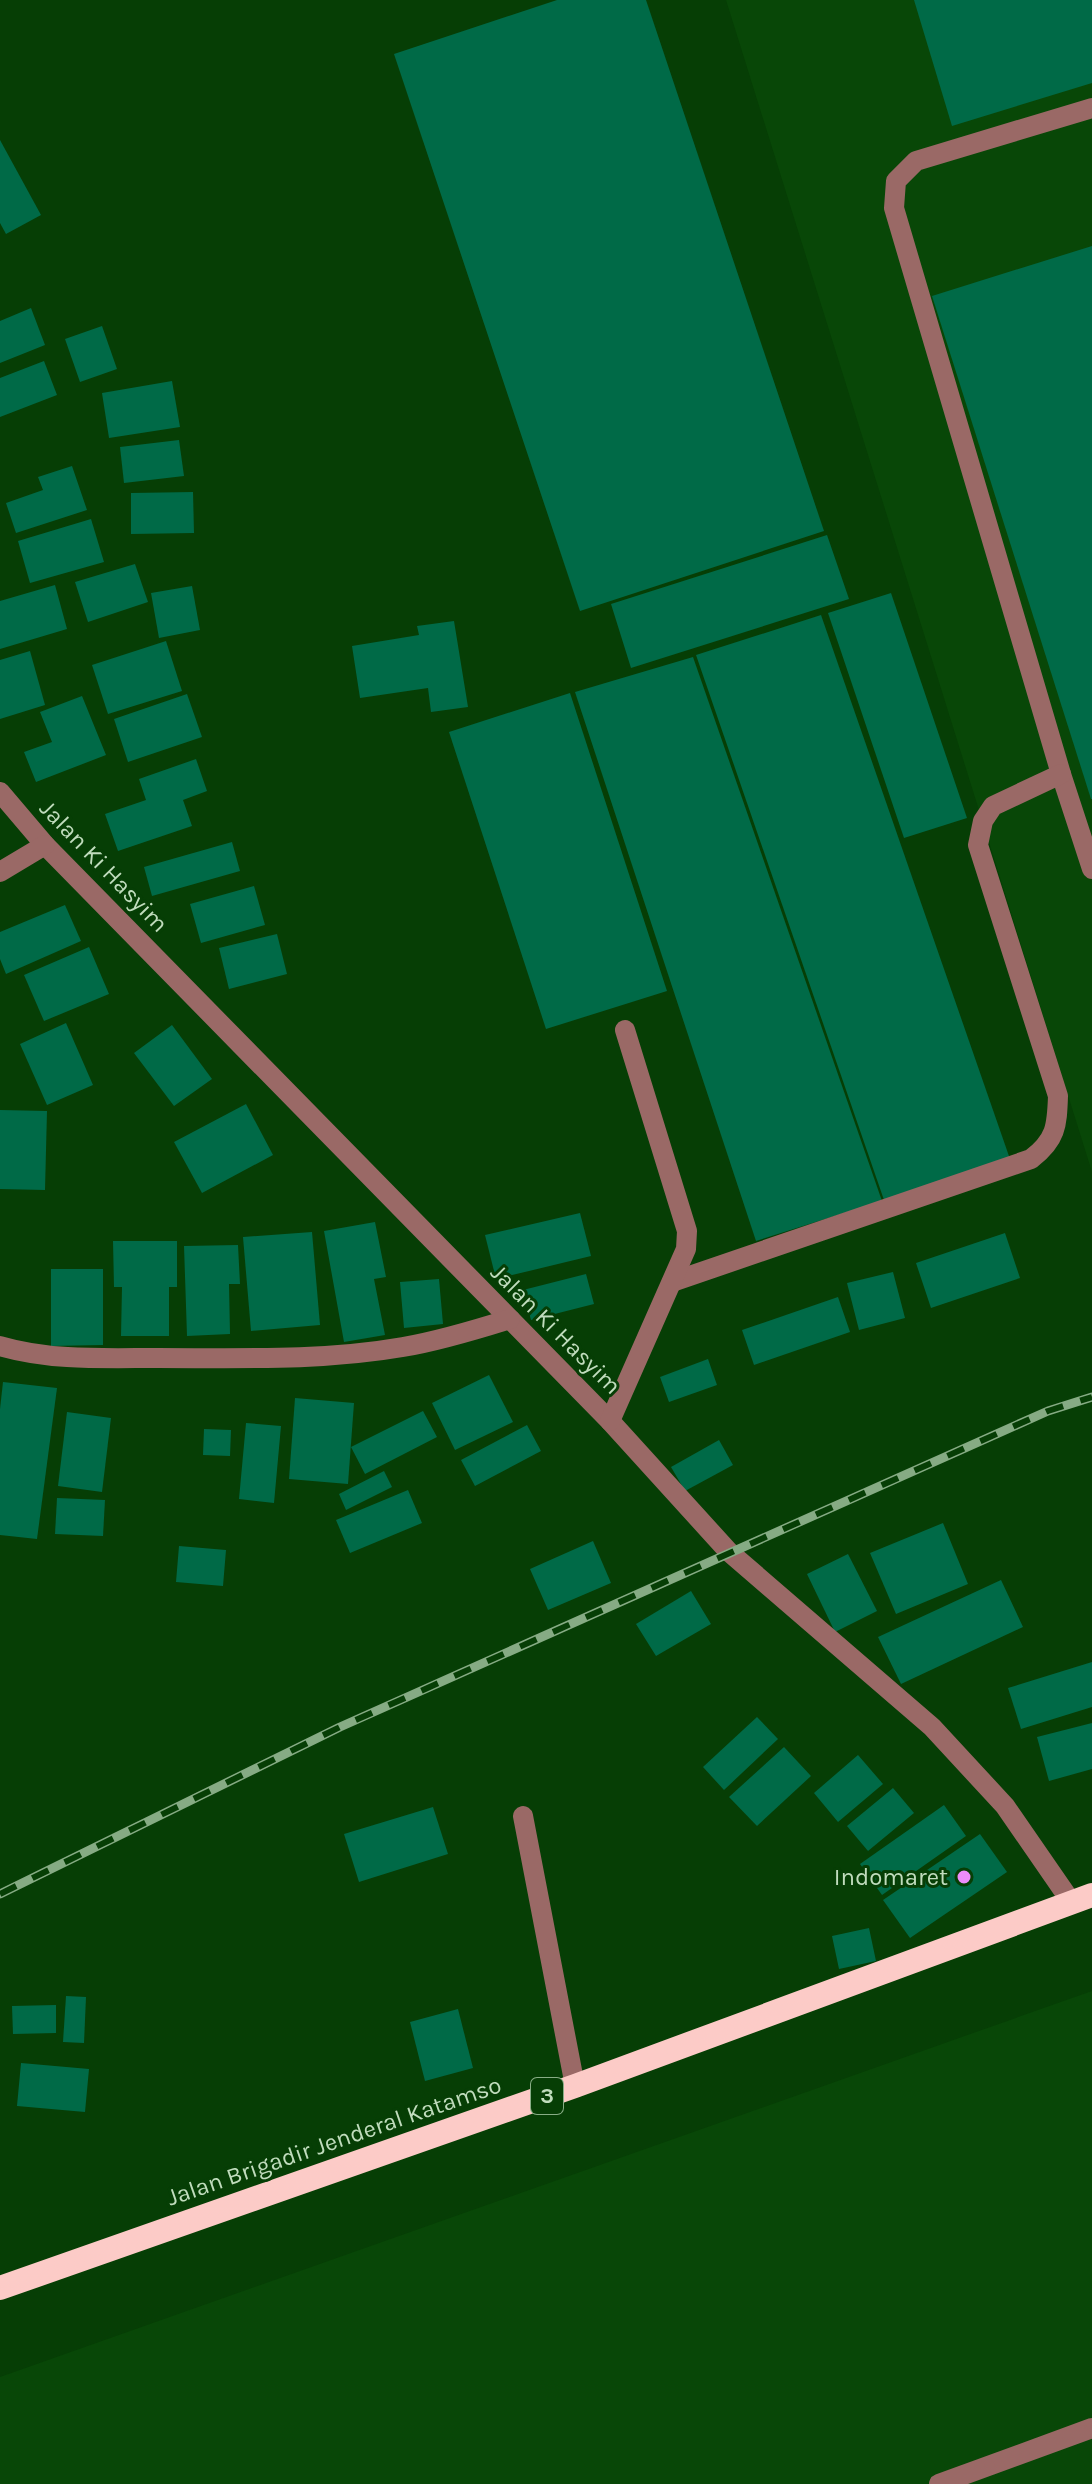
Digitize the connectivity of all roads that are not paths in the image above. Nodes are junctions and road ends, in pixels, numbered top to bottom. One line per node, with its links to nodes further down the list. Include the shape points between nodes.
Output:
1 (1092, 108): 2 (street, via 916,161 896,181 894,208)
2 (1061, 774): 5 (street); 8 (street, via 993,806 978,845 1058,1096 1057,1126 1046,1148 1031,1159)
3 (0, 792): 4 (street, Jalan Ki Hasyim)
4 (45, 845): 6 (street); 9 (street, Jalan Ki Hasyim)
5 (1092, 869)
6 (0, 872)
7 (625, 1030): 8 (street, via 687,1231 686,1249)
8 (672, 1282): 11 (street)
9 (510, 1319): 10 (street, via 403,1347 272,1359 90,1358 25,1354); 11 (street, Jalan Ki Hasyim)
10 (0, 1346)
11 (610, 1421): 13 (street, Jalan Ki Hasyim, via 728,1551 932,1727)
12 (523, 1816): 14 (street)
13 (1082, 1899): 14 (highway, Jalan Brigadir Jenderal Katamso / 3)
14 (575, 2086): 15 (highway, Jalan Brigadir Jenderal Katamso / 3)
15 (0, 2288)
16 (1092, 2428): 17 (street)
17 (939, 2484)

